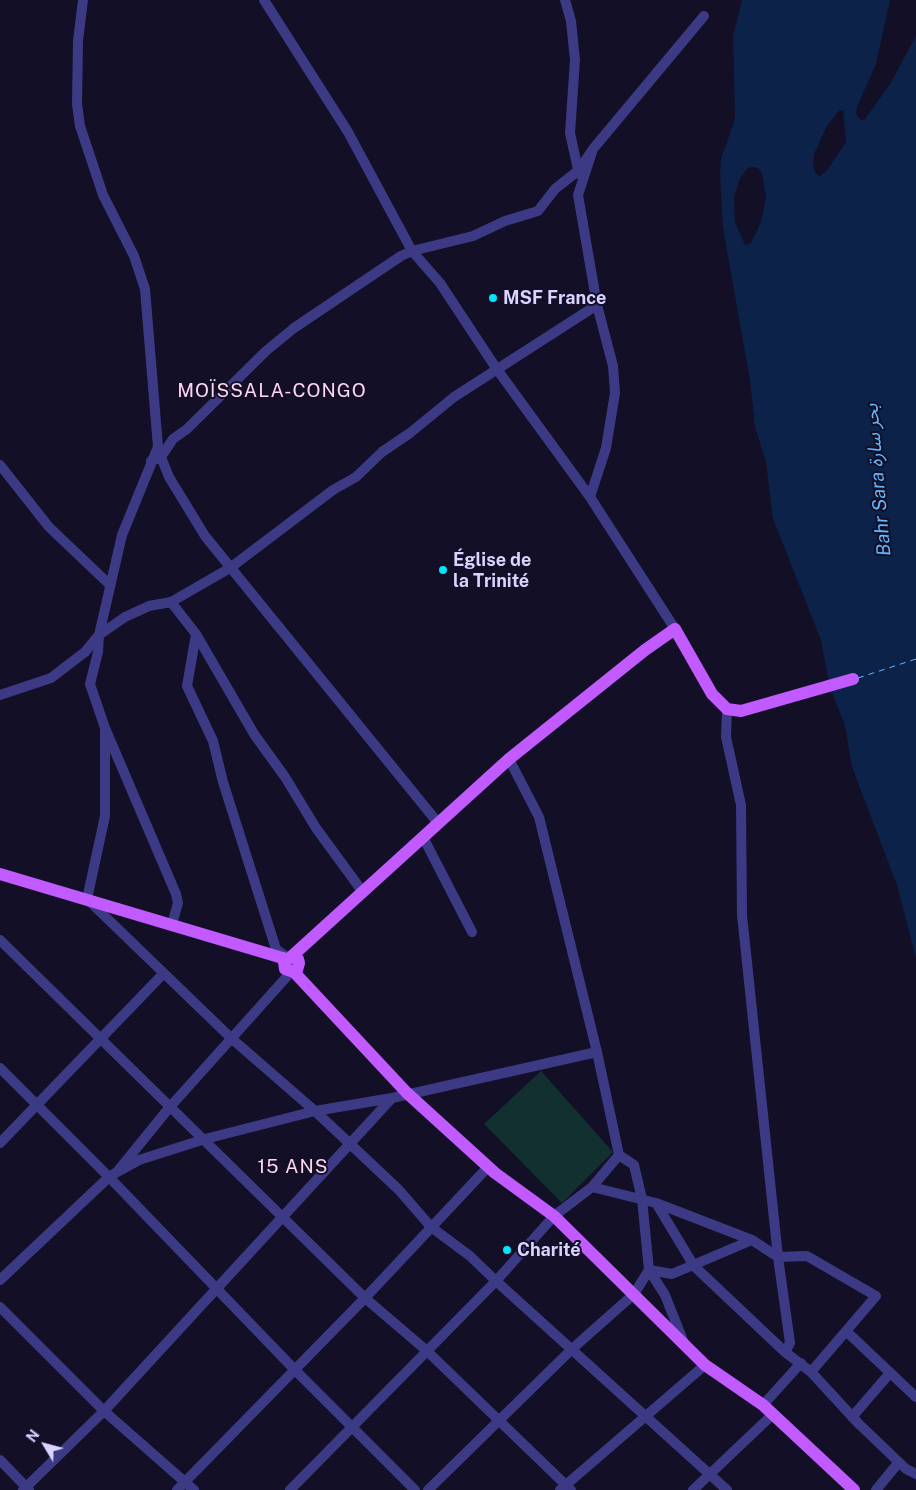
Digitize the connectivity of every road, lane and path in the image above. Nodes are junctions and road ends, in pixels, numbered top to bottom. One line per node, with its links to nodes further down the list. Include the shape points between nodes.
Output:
1 (83, 0): 11 (street, via 76,104 102,195 134,256 145,289 158,446)
2 (264, 0): 8 (street, via 348,132)
3 (564, 0): 6 (street, via 571,21 574,60 570,133)
4 (704, 16): 5 (street)
5 (593, 150): 6 (street); 7 (street)
6 (579, 170): 7 (street); 8 (street, via 555,189 538,212 473,236)
7 (578, 195): 9 (street)
8 (412, 251): 10 (street, via 440,283); 11 (street, via 281,338)
9 (597, 305): 10 (street); 13 (street, via 613,366 615,393 606,448)
10 (496, 368): 13 (street); 14 (street, via 382,452 356,477 333,490)
11 (156, 459): 14 (street, via 205,536); 15 (street, via 122,535)
12 (0, 465): 15 (street, via 49,527)
13 (590, 497): 17 (street)
14 (230, 568): 16 (street); 25 (street)
15 (110, 585): 19 (street)
16 (171, 602): 18 (street); 19 (street, via 149,606 125,617)
17 (675, 629): 22 (main road, via 712,694); 24 (main road)
18 (196, 634): 28 (street, via 254,734); 33 (street, via 187,686 214,741 223,782 276,949)
19 (99, 635): 21 (street, via 85,652 51,678); 23 (street, via 90,684)
20 (853, 679): 22 (main road, via 740,712)
21 (0, 695)
22 (727, 710): 58 (street, via 726,737 740,805 742,915)
23 (105, 728): 29 (street, via 105,816); 30 (street, via 176,894 178,903)
24 (509, 759): 25 (main road); 38 (street, via 539,817)
25 (438, 823): 26 (main road)
26 (423, 837): 28 (main road); 31 (street)
27 (0, 874): 29 (main road)
28 (362, 892): 33 (main road)
29 (87, 899): 30 (main road); 35 (street)
30 (172, 924): 33 (main road)
31 (472, 932)
32 (0, 940): 37 (street)
33 (288, 958): 34 (main road, via 298,959 300,963)
34 (292, 972): 36 (street); 40 (main road)
35 (163, 974): 36 (street); 37 (street)
36 (231, 1038): 43 (street); 44 (street)
37 (102, 1039): 42 (street); 43 (street)
38 (597, 1052): 40 (street); 48 (street)
39 (0, 1068): 42 (street)
40 (407, 1093): 41 (street); 49 (main road)
41 (392, 1098): 44 (street); 47 (street)
42 (39, 1106): 46 (street); 50 (street)
43 (169, 1108): 45 (street); 50 (street)
44 (315, 1111): 45 (street); 47 (street)
45 (205, 1139): 50 (street, via 139,1160); 54 (street)
46 (0, 1143)
47 (348, 1144): 54 (street); 56 (street, via 399,1190)
48 (619, 1155): 51 (street); 52 (street, via 634,1165)
49 (488, 1166): 55 (main road); 56 (street)
50 (113, 1174): 61 (street); 63 (street)
51 (592, 1187): 52 (street); 55 (street)
52 (642, 1199): 53 (street); 60 (street)
53 (656, 1203): 57 (street); 59 (street)
54 (285, 1216): 63 (street); 65 (street)
55 (554, 1216): 62 (street); 64 (main road)
56 (431, 1227): 62 (street, via 470,1256); 65 (street)
57 (752, 1240): 58 (street); 59 (street)
58 (778, 1256): 67 (street, via 807,1256 876,1296); 71 (street, via 790,1343)
59 (694, 1266): 60 (street, via 672,1274); 71 (street)
60 (649, 1270): 64 (street); 68 (street, via 665,1296)
61 (0, 1280)
62 (496, 1281): 69 (street); 70 (street)
63 (216, 1289): 74 (street); 79 (street)
64 (634, 1294): 68 (main road); 69 (street)
65 (365, 1298): 70 (street); 74 (street)
66 (0, 1307): 79 (street)
67 (846, 1331): 75 (street); 76 (street)
68 (684, 1344): 73 (main road)
69 (572, 1348): 81 (street); 83 (street)
70 (427, 1351): 83 (street); 84 (street)
71 (784, 1352): 72 (street)
72 (801, 1363): 75 (street); 78 (street)
73 (705, 1365): 78 (main road); 81 (street)
74 (295, 1370): 84 (street); 89 (street)
75 (811, 1372): 82 (street)
76 (890, 1373): 77 (street); 82 (street)
77 (916, 1397)
78 (763, 1405): 80 (main road)
79 (104, 1411): 89 (street); 91 (street)
80 (773, 1414): 87 (street); 99 (main road)
81 (645, 1415): 87 (street); 90 (street)
82 (852, 1417): 86 (street)
83 (498, 1422): 90 (street); 96 (street)
84 (352, 1427): 94 (street); 95 (street)
85 (0, 1460): 91 (street)
86 (899, 1462): 88 (street); 100 (street)
87 (711, 1474): 97 (street); 98 (street)
88 (916, 1474)
89 (185, 1482): 92 (street); 93 (street)
90 (565, 1488)
91 (26, 1489)
92 (177, 1490)
93 (194, 1490)
94 (290, 1490)
95 (415, 1490)
96 (428, 1490)
97 (693, 1490)
98 (727, 1490)
99 (854, 1490)
100 (876, 1490)

